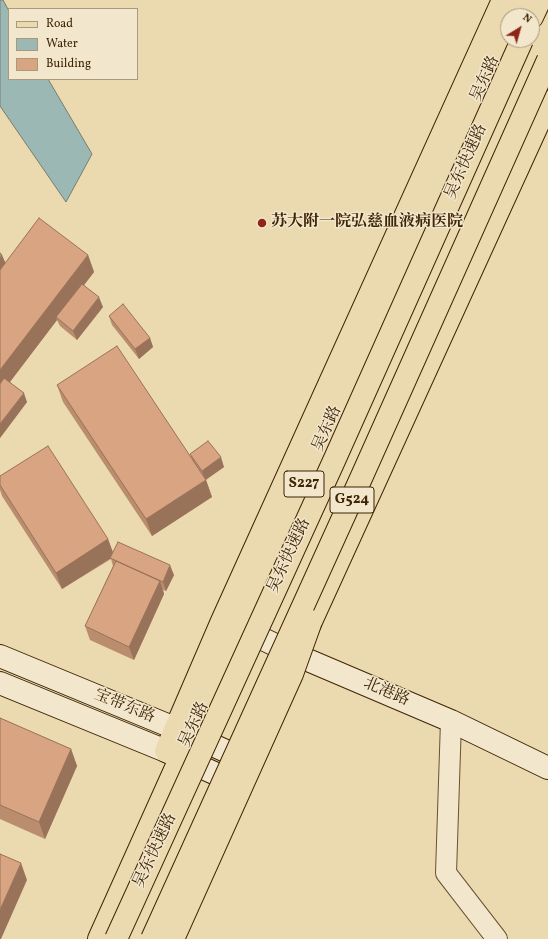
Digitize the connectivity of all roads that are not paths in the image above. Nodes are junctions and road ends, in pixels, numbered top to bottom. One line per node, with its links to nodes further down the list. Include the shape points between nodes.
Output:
1 (503, 0): 7 (main road, via 357,321)
2 (500, 46): 7 (main road, 吴东路 / S227)
3 (518, 48): 18 (main road, 吴东快速路 / G524, bridge)
4 (548, 60): 6 (main road, 吴东快速路 / G524, bridge)
5 (548, 102): 8 (main road)
6 (362, 476): 19 (main road, 吴东快速路 / G524, bridge); 21 (main road, bridge, via 292,674)
7 (231, 624): 8 (main road, 北港路); 12 (main road, 吴东路)
8 (296, 655): 11 (main road, 北港路); 14 (main road)
9 (0, 656): 12 (main road, 宝带东路)
10 (0, 683): 13 (main road, 宝带东路)
11 (450, 721): 15 (main road, 北港路); 22 (street, via 446,873)
12 (184, 732): 13 (main road, 吴东路); 14 (main road, 宝带东路)
13 (173, 755): 16 (main road, 宝带东路); 17 (main road, 吴东路)
14 (248, 761): 16 (main road)
15 (548, 768)
16 (238, 784): 20 (main road)
17 (99, 939)
18 (116, 939)
19 (152, 939)
20 (168, 939)
21 (173, 939)
22 (497, 939)

